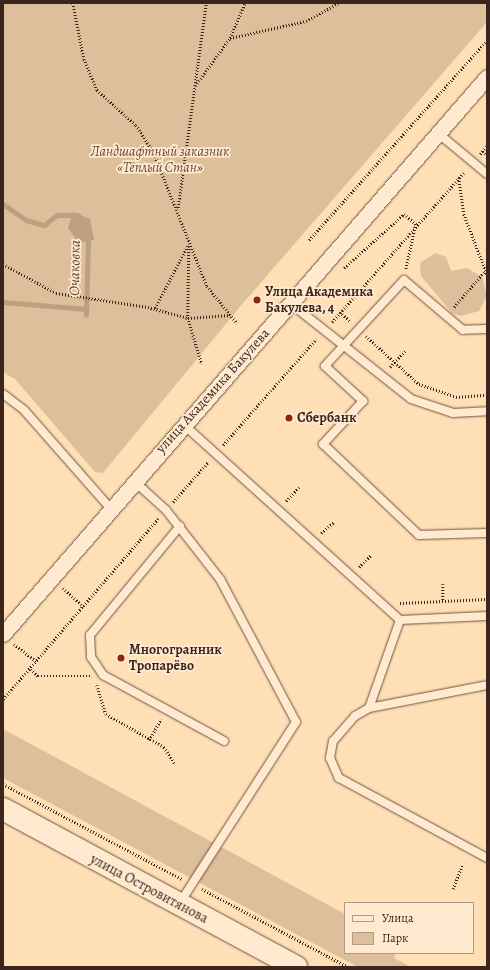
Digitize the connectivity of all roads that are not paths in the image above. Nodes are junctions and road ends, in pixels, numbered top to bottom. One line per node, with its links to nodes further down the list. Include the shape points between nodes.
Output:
1 (487, 76): 2 (street, улица Академика Бакулева)
2 (439, 134): 3 (lane); 4 (street, улица Академика Бакулева)
3 (487, 174)
4 (290, 303): 6 (lane); 9 (street, улица Академика Бакулева)
5 (487, 329): 6 (lane, via 463,330 404,280)
6 (346, 344): 8 (lane, via 411,399 453,413); 13 (lane, via 325,366 363,401 323,444 419,535)
7 (3, 394): 11 (lane, via 24,410)
8 (487, 411)
9 (183, 424): 10 (street, улица Академика Бакулева); 15 (lane)
10 (134, 482): 11 (street, улица Академика Бакулева); 12 (lane)
11 (111, 509): 16 (street, улица Академика Бакулева)
12 (180, 526): 19 (lane, via 90,635 91,657 103,675); 22 (lane, via 220,580 296,722)
13 (487, 533)
14 (487, 616): 15 (lane)
15 (400, 620): 18 (lane)
16 (6, 637)
17 (487, 684): 18 (lane)
18 (369, 708): 21 (lane, via 354,716 333,741 330,758 339,778)
19 (224, 741)
20 (3, 809): 22 (main road, улица Островитянова)
21 (487, 858)
22 (178, 904): 23 (main road, улица Островитянова)
23 (296, 967)

